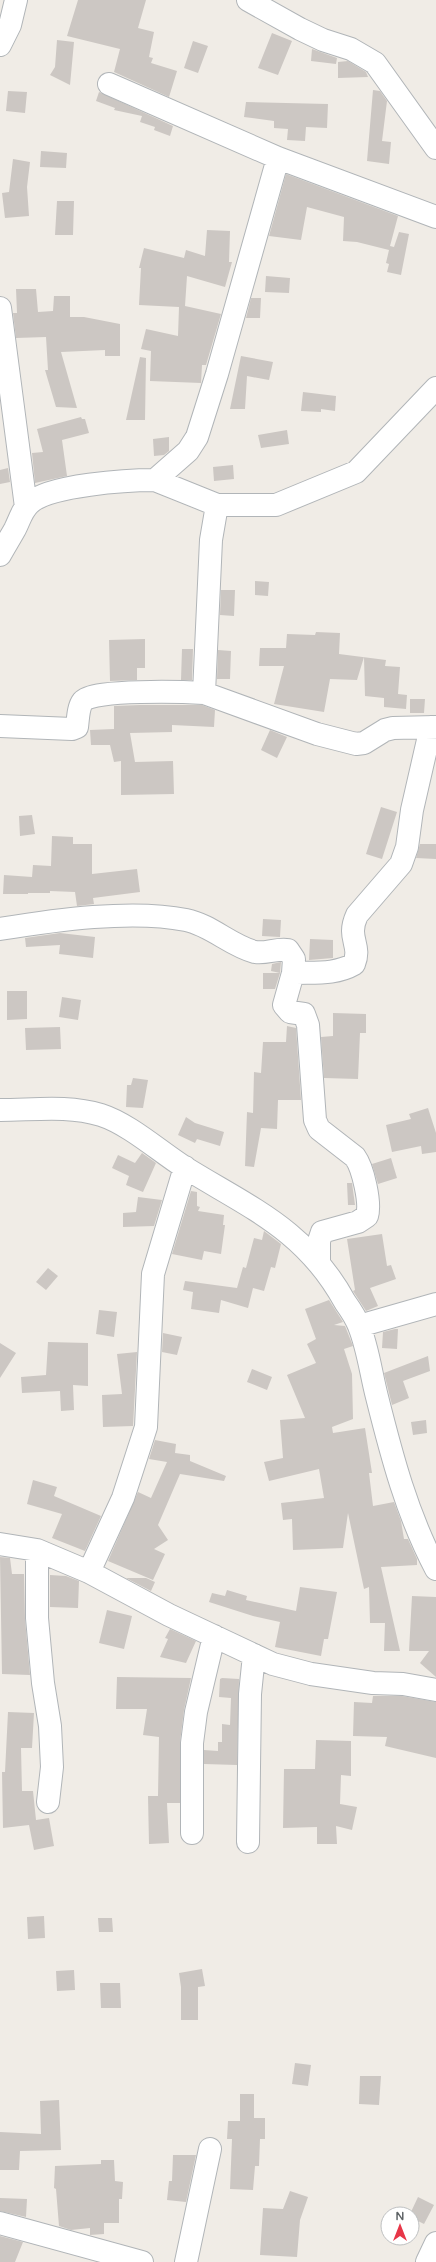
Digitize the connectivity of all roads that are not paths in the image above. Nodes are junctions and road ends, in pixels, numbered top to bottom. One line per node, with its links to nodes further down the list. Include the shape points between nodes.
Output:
1 (16, 0): 3 (street, via 10,25)
2 (248, 0): 5 (street, via 300,29 351,49 375,63)
3 (0, 45)
4 (109, 84): 6 (street)
5 (436, 148)
6 (278, 158): 7 (street); 10 (street, via 197,437 188,451)
7 (436, 217)
8 (0, 308): 12 (street)
9 (436, 388): 11 (street, via 356,472 276,505)
10 (155, 480): 11 (street); 12 (street, via 127,480 47,493 31,501)
11 (217, 505): 14 (street, via 211,540)
12 (26, 507): 13 (street)
13 (0, 555)
14 (204, 693): 15 (street, via 163,691 88,696 82,701 77,727 72,730); 16 (street, via 318,734 356,744 364,743 393,728)
15 (0, 726)
16 (433, 727): 18 (street, via 401,864 357,915 353,924 352,934 358,955 354,964 345,970)
17 (0, 928): 18 (street, via 104,917 187,920 257,952 288,950 294,959)
18 (293, 972): 21 (street, via 284,1005 290,1012 304,1014 308,1025 315,1120 319,1129 350,1152 359,1163 368,1213 365,1219 358,1222 322,1232 319,1241)
19 (0, 1110): 20 (street, via 78,1109 103,1116)
20 (185, 1167): 21 (street, via 269,1218); 27 (street, via 153,1274 146,1427 123,1498)
21 (319, 1261): 23 (street, via 334,1281)
22 (436, 1304): 23 (street)
23 (359, 1326): 26 (street, via 396,1472 411,1517)
24 (0, 1544): 25 (street)
25 (37, 1550): 27 (street); 31 (street, via 37,1618 50,1726 52,1767)
26 (436, 1569)
27 (88, 1572): 28 (street)
28 (214, 1636): 29 (street); 32 (street, via 196,1712 192,1743)
29 (254, 1655): 30 (street, via 273,1664 310,1674); 33 (street, via 250,1694)
30 (436, 1690)
31 (48, 1802)
32 (192, 1833)
33 (248, 1842)
34 (210, 2149): 38 (street)
35 (0, 2223): 37 (street)
36 (436, 2243): 39 (street)
37 (142, 2262)
38 (186, 2262)
39 (427, 2262)

